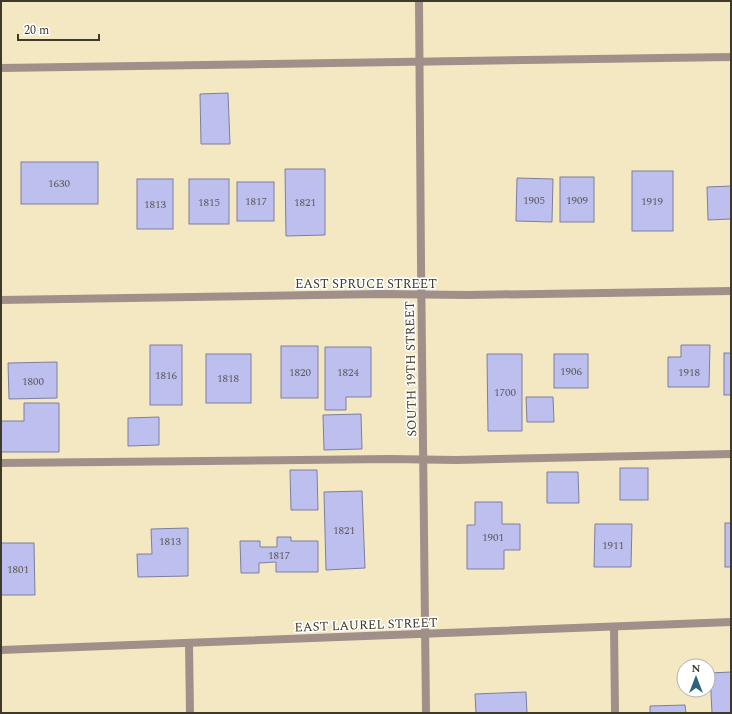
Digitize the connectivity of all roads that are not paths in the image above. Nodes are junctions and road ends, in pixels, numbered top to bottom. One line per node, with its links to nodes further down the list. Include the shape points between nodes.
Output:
1 (419, 1): 3 (street, SOUTH 19TH STREET)
2 (731, 57): 3 (street)
3 (420, 62): 4 (street); 6 (street, SOUTH 19TH STREET)
4 (1, 68)
5 (731, 291): 6 (street, EAST SPRUCE STREET)
6 (421, 295): 7 (street, EAST SPRUCE STREET); 9 (street, SOUTH 19TH STREET)
7 (1, 300)
8 (731, 454): 9 (street)
9 (424, 459): 10 (street); 13 (street, SOUTH 19TH STREET)
10 (1, 463)
11 (731, 622): 12 (street, EAST LAUREL STREET)
12 (614, 627): 13 (street, EAST LAUREL STREET); 18 (street)
13 (426, 634): 14 (street, EAST LAUREL STREET); 17 (street, SOUTH 19TH STREET)
14 (189, 644): 15 (street, EAST LAUREL STREET); 16 (street)
15 (1, 650)
16 (190, 713)
17 (426, 713)
18 (615, 713)

